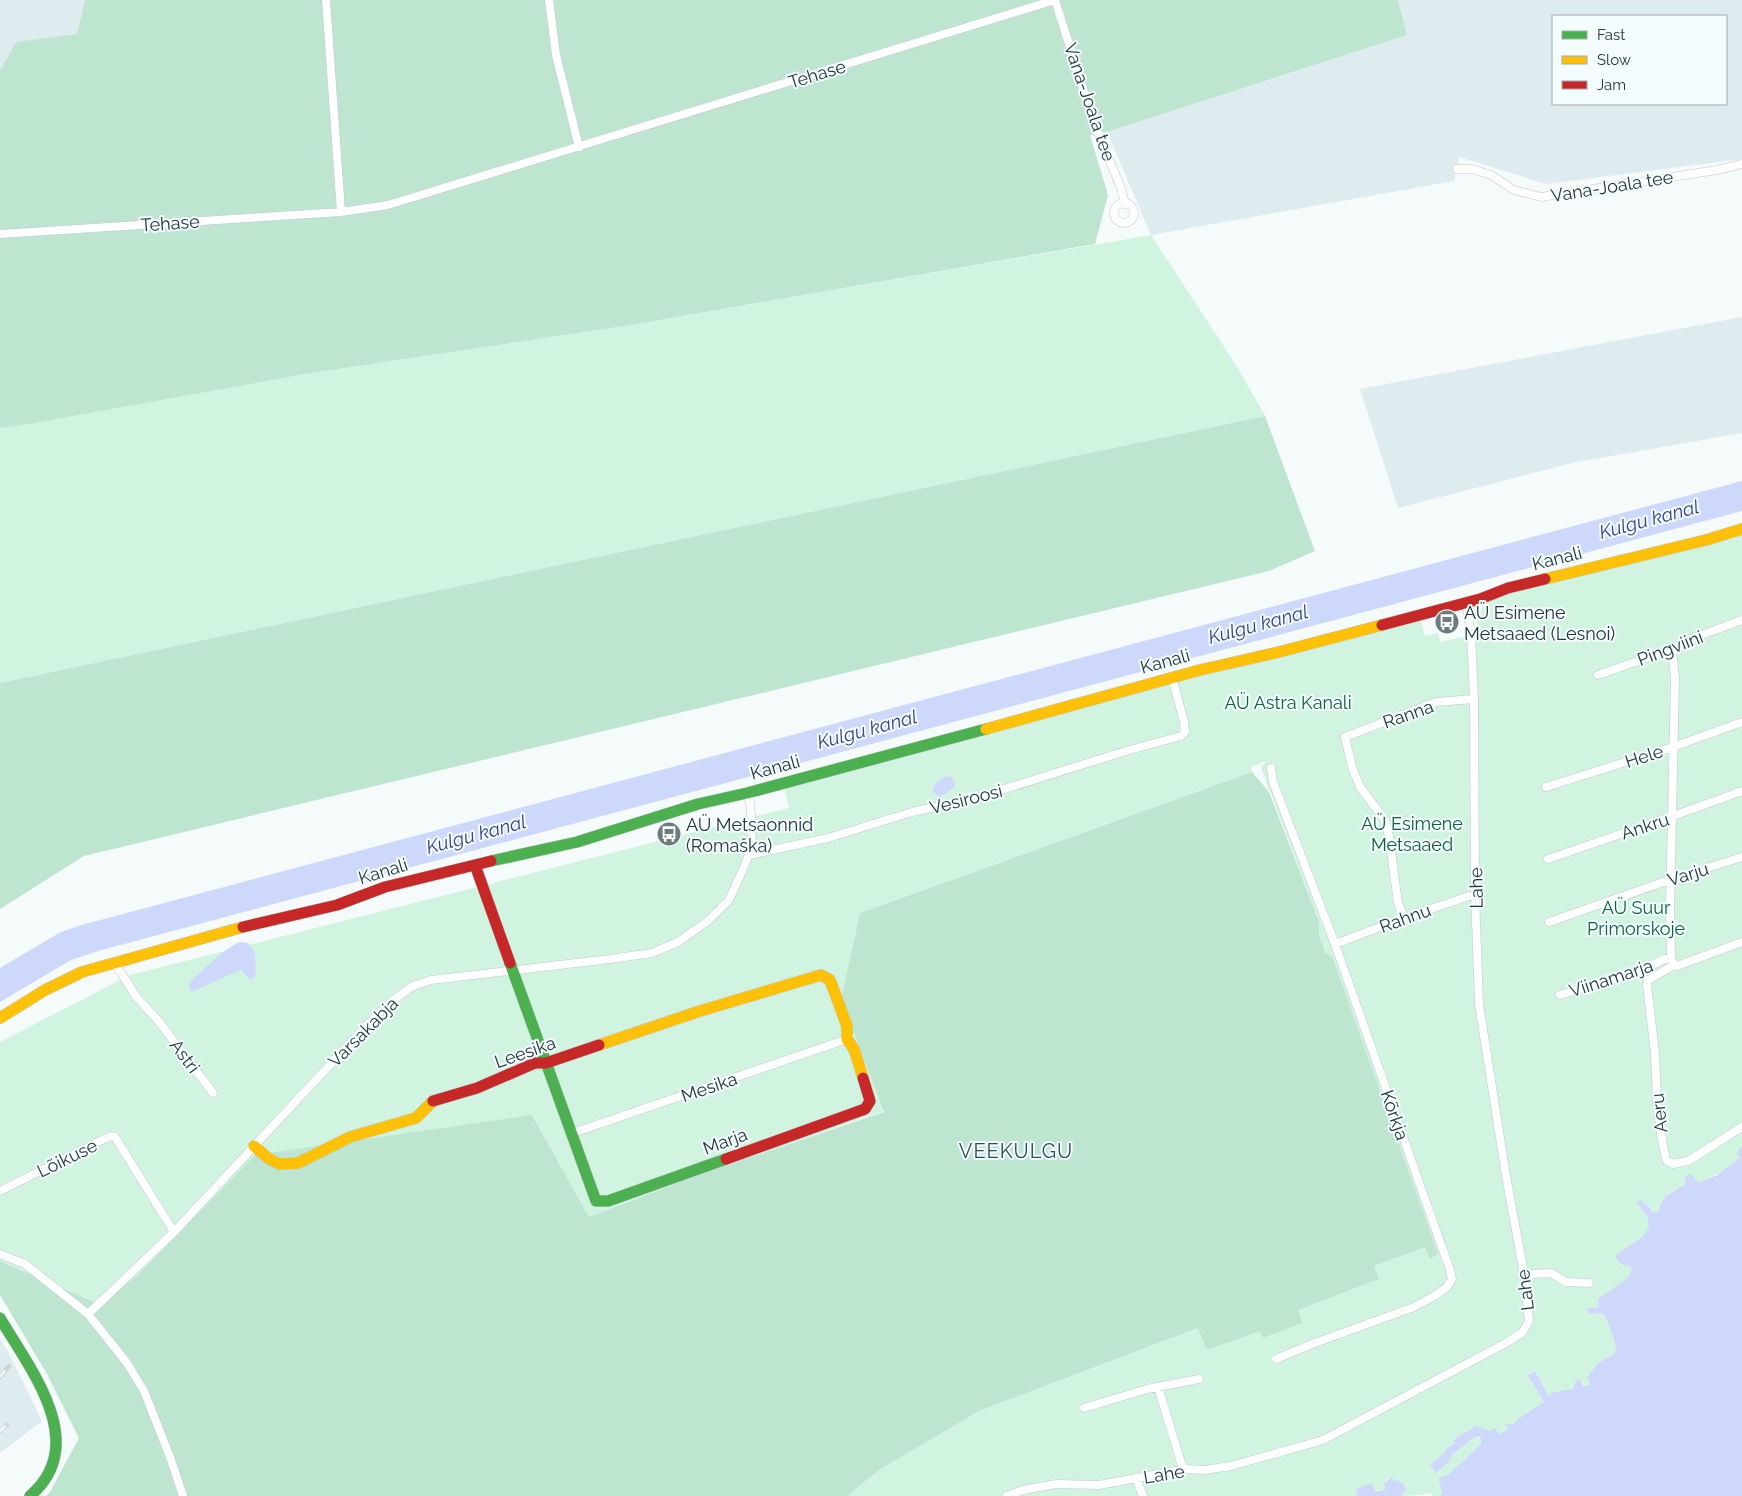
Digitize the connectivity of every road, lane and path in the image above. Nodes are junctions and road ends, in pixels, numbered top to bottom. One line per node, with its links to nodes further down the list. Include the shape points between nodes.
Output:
1 (326, 0): 8 (street)
2 (549, 0): 4 (street, via 556,55)
3 (1055, 0): 4 (street, Tehase); 7 (street, Vana-Joala tee, via 1094,123)
4 (579, 148): 8 (street, Tehase, via 394,204)
5 (1742, 164): 6 (street, Vana-Joala tee, via 1541,197 1514,190 1491,175 1472,169)
6 (1457, 169)
7 (1125, 204)
8 (341, 212): 9 (street, Tehase)
9 (0, 234)
10 (1742, 529): 11 (street, Kanali, via 1508,588)
11 (1466, 602): 15 (street, Kanali); 16 (street, Lahe)
12 (1742, 620): 13 (street, Pingviini)
13 (1672, 649): 14 (street, Pingviini); 18 (street, via 1675,679)
14 (1598, 674)
15 (1172, 677): 22 (street, Kanali); 24 (street, Vesiroosi, via 1184,722 1185,732 1181,736 979,797 912,812 828,838)
16 (1474, 699): 29 (street, Lahe); 30 (street, Ranna, via 1436,702 1345,737 1360,786 1385,820 1398,903)
17 (1742, 722): 18 (street, Hele)
18 (1673, 747): 20 (street, Hele); 23 (street)
19 (1270, 768): 33 (street, Kõrkja, via 1272,782)
20 (1546, 788)
21 (1742, 791): 23 (street, Ankru)
22 (747, 793): 24 (street, Varsakabja, via 752,825); 27 (street, Kanali, via 698,804 578,842)
23 (1673, 816): 26 (street, Ankru); 28 (street)
24 (749, 855): 36 (street, Varsakabja, via 728,900 709,920 678,942 652,953)
25 (1742, 857): 28 (street, Varju)
26 (1548, 858)
27 (475, 865): 35 (street, Kanali); 36 (street)
28 (1672, 879): 31 (street, Varju); 34 (street)
29 (1475, 894): 30 (street, Rahnu); 48 (street, Lahe, via 1479,1004)
30 (1404, 918): 33 (street, Rahnu)
31 (1549, 922)
32 (1742, 942): 34 (street, Viinamarja, via 1678,966)
33 (1335, 944): 52 (street, Kõrkja, via 1452,1279 1436,1296 1414,1307)
34 (1673, 962): 37 (street, Viinamarja, via 1665,959 1637,972); 42 (street, Aeru, via 1648,980 1647,985 1660,1134 1666,1160 1673,1164 1688,1162)
35 (115, 963): 38 (street, Kanali, via 82,972); 41 (street, Astri, via 137,998)
36 (514, 970): 40 (street); 44 (street, Varsakabja, via 431,980 411,987 368,1024)
37 (1560, 995)
38 (0, 1018)
39 (848, 1039): 40 (street, Leesika, via 847,1026 830,980 821,975 700,1010); 43 (street, Mesika); 43 (street, Marja, via 870,1101 865,1109 608,1201 596,1201)
40 (546, 1063): 43 (street); 44 (street, Leesika, via 535,1063 477,1088 431,1102 416,1118 350,1137 298,1163 279,1164)
41 (213, 1093)
42 (1742, 1127)
43 (570, 1134)
44 (254, 1146): 46 (street, Varsakabja)
45 (0, 1191): 46 (street, Lõikuse, via 110,1136 115,1137)
46 (174, 1232): 50 (street, Varsakabja)
47 (0, 1254): 50 (street, via 25,1264)
48 (1525, 1279): 49 (street, via 1534,1274 1551,1273 1566,1282); 56 (street, Lahe, via 1529,1321 1522,1332 1504,1344 1323,1440 1231,1466)
49 (1589, 1283)
50 (88, 1314): 59 (street, via 127,1363 144,1391)
51 (0, 1318): 58 (street, via 50,1405 56,1429 52,1461 42,1482)
52 (1276, 1359)
53 (1200, 1380): 54 (street)
54 (1158, 1387): 55 (street); 56 (street)
55 (1084, 1408)
56 (1183, 1470): 57 (street, Lahe)
57 (1136, 1478): 60 (street, Lahe, via 1099,1484 1056,1484); 61 (street)
58 (30, 1496)
59 (184, 1496)
60 (1007, 1496)
61 (1143, 1496)

